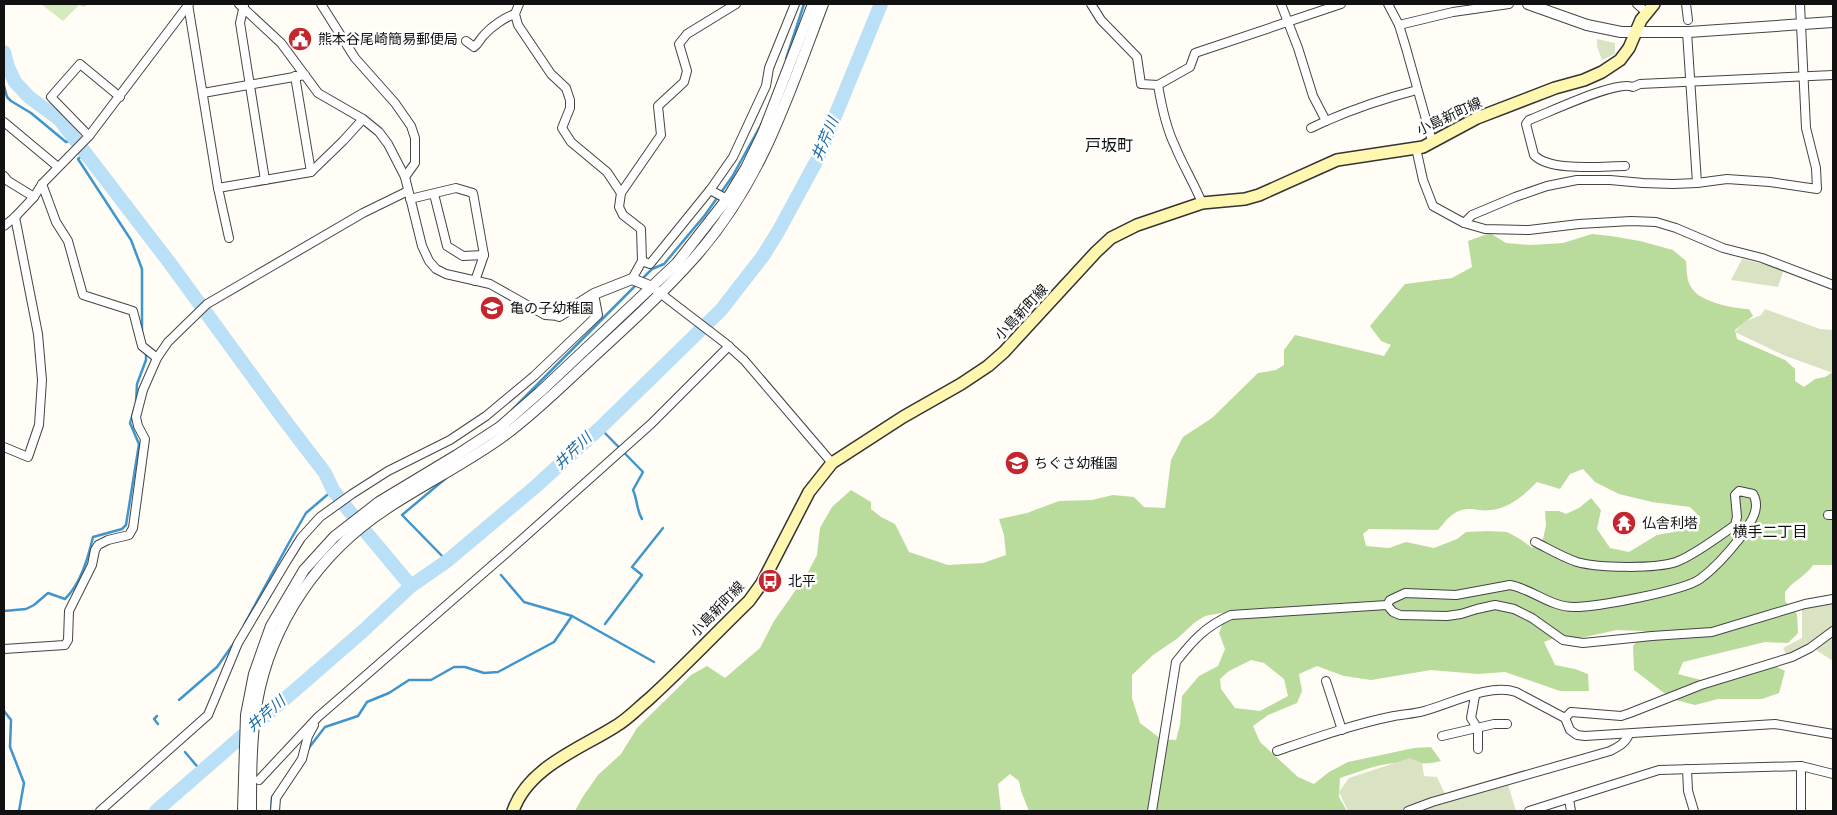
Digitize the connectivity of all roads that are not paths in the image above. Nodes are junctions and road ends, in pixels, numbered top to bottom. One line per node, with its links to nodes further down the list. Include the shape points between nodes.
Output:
1 (189, 4): 38 (street); 39 (street)
2 (321, 4): 51 (street, via 355,58 395,103 410,126 415,163)
3 (519, 4): 19 (street)
4 (736, 4): 58 (street, via 686,34 679,44 686,71 684,82 658,106 661,135)
5 (794, 4): 35 (street, via 769,68)
6 (813, 4): 36 (street)
7 (823, 4): 72 (street, via 772,138 738,202 695,256)
8 (1091, 4): 34 (street, via 1101,20 1137,57 1141,84)
9 (1281, 4): 21 (street)
10 (1341, 4): 21 (street)
11 (1388, 4): 24 (street)
12 (1509, 4): 24 (street, via 1453,12)
13 (1528, 4): 25 (street, via 1587,25)
14 (1637, 4): 18 (street)
15 (1686, 4): 20 (street)
16 (1800, 4): 23 (street)
17 (242, 5): 28 (street, via 281,43); 33 (street, via 240,23)
18 (1651, 6): 25 (main road, 小島新町線)
19 (515, 14): 27 (street, via 485,34 474,46); 58 (street, via 518,26 551,74 566,88 570,108 562,128 571,142 607,172)
20 (1688, 20)
21 (1288, 22): 34 (street, via 1195,53 1190,67); 41 (street)
22 (1833, 22): 23 (street)
23 (1802, 24): 26 (street); 31 (street)
24 (1398, 25): 37 (street)
25 (1635, 32): 26 (street); 45 (main road, 小島新町線, via 1620,60 1602,72 1477,118)
26 (1687, 32): 32 (street)
27 (466, 41)
28 (305, 75): 30 (street); 40 (street, via 318,93)
29 (1833, 75): 31 (street)
30 (295, 76): 33 (street); 49 (street)
31 (1804, 76): 32 (street); 53 (street, via 1806,128 1816,168 1817,190 1750,180)
32 (1691, 82): 47 (street, via 1640,84 1633,88 1618,86 1529,120 1526,124 1538,159 1552,164); 53 (street)
33 (251, 85): 38 (street); 52 (street)
34 (1158, 85): 62 (street, via 1174,145)
35 (766, 86): 36 (street); 56 (street, via 733,157)
36 (781, 89): 61 (street, via 746,168)
37 (1417, 90): 41 (street, via 1388,97); 45 (street)
38 (203, 93): 55 (street)
39 (120, 97): 44 (street); 44 (street, via 80,64 51,97)
40 (362, 119): 49 (street); 51 (street, via 388,144)
41 (1326, 121): 43 (street)
42 (4, 122): 48 (street)
43 (1311, 128)
44 (88, 137): 48 (street)
45 (1432, 141): 46 (main road, 小島新町線)
46 (1416, 148): 62 (main road, 小島新町線, via 1337,160 1259,195); 64 (street, via 1433,206)
47 (1625, 166)
48 (58, 167): 54 (street)
49 (311, 172): 52 (street)
50 (4, 176): 60 (street)
51 (405, 177): 59 (street)
52 (265, 180): 55 (street)
53 (1697, 183): 64 (street, via 1578,180 1515,197 1472,215)
54 (42, 184): 60 (street); 76 (street, via 56,222 68,242 83,295 133,311 142,346)
55 (218, 188): 66 (street)
56 (710, 190): 61 (street); 68 (street, via 650,264)
57 (434, 194): 59 (street); 67 (street, via 447,246 463,256); 67 (street, via 456,188 473,193)
58 (621, 194): 68 (street, via 619,207 623,214 641,229)
59 (409, 195): 70 (street, via 429,261 446,274); 76 (street, via 362,213 207,304 168,342)
60 (34, 197): 63 (street)
61 (727, 199): 72 (street)
62 (1202, 203): 78 (main road, 小島新町線, via 1138,224 1111,238 988,366)
63 (15, 217): 65 (street); 77 (street, via 38,334 42,380 39,425 28,457)
64 (1464, 223): 71 (street, via 1485,229 1529,230 1579,224 1656,222)
65 (4, 226)
66 (228, 238)
67 (484, 255): 70 (street)
68 (642, 260): 69 (street)
69 (632, 279): 72 (street); 73 (street)
70 (475, 281): 74 (street, via 490,284 545,315)
71 (1833, 285)
72 (657, 290): 75 (street); 79 (street, via 500,427)
73 (594, 294): 74 (street); 102 (street, via 598,315 507,399 465,431 388,471 320,517 301,538 238,643 208,715)
74 (558, 316)
75 (727, 345): 78 (street, via 744,360); 87 (street, via 651,424)
76 (157, 358): 84 (street, via 136,417 145,439 133,528 129,535 108,540 95,550 92,565 70,611 65,645)
77 (4, 447)
78 (832, 463): 106 (main road, 小島新町線, via 809,492 762,583 749,600 650,698 618,725 543,771 521,794)
79 (351, 529): 100 (street, via 307,583 281,627 264,670 256,704); 103 (street, via 329,542 304,570 271,626 254,674 246,715)
80 (1535, 542): 82 (street, via 1579,563 1653,567 1684,558 1735,526 1735,495 1739,491 1753,494 1756,502 1754,515 1730,549 1701,579 1688,586 1574,607 1550,602 1510,585 1456,595 1405,593 1390,600)
81 (1833, 600): 82 (street, via 1805,604 1712,632 1583,643 1564,640 1514,608 1494,605 1454,615 1400,615)
82 (1387, 606): 107 (street, via 1231,615 1214,623 1191,642 1176,662)
83 (1833, 631): 88 (street, via 1792,657 1701,685 1621,716 1571,712)
84 (4, 649)
85 (1326, 681): 91 (street)
86 (1475, 696): 88 (street, via 1509,690); 90 (street, via 1471,718); 91 (street, via 1423,712)
87 (318, 717): 100 (street); 105 (street, via 308,736 302,759 276,798)
88 (1565, 718): 92 (street, via 1570,730 1577,735)
89 (1507, 724): 90 (street)
90 (1478, 729): 94 (street); 95 (street)
91 (1342, 730): 96 (street)
92 (1629, 734): 93 (street, via 1775,724); 108 (street, via 1610,752)
93 (1833, 734)
94 (1442, 736)
95 (1478, 749)
96 (1277, 751)
97 (1801, 766): 98 (street); 99 (street); 112 (street)
98 (1687, 769): 101 (street, via 1659,770); 111 (street, via 1688,791)
99 (1833, 774)
100 (255, 784): 104 (street)
101 (1569, 799): 109 (street); 110 (street)
102 (100, 811)
103 (243, 811)
104 (251, 811)
105 (275, 811)
106 (513, 811)
107 (1152, 811)
108 (1408, 811)
109 (1529, 811)
110 (1572, 811)
111 (1694, 811)
112 (1801, 811)

